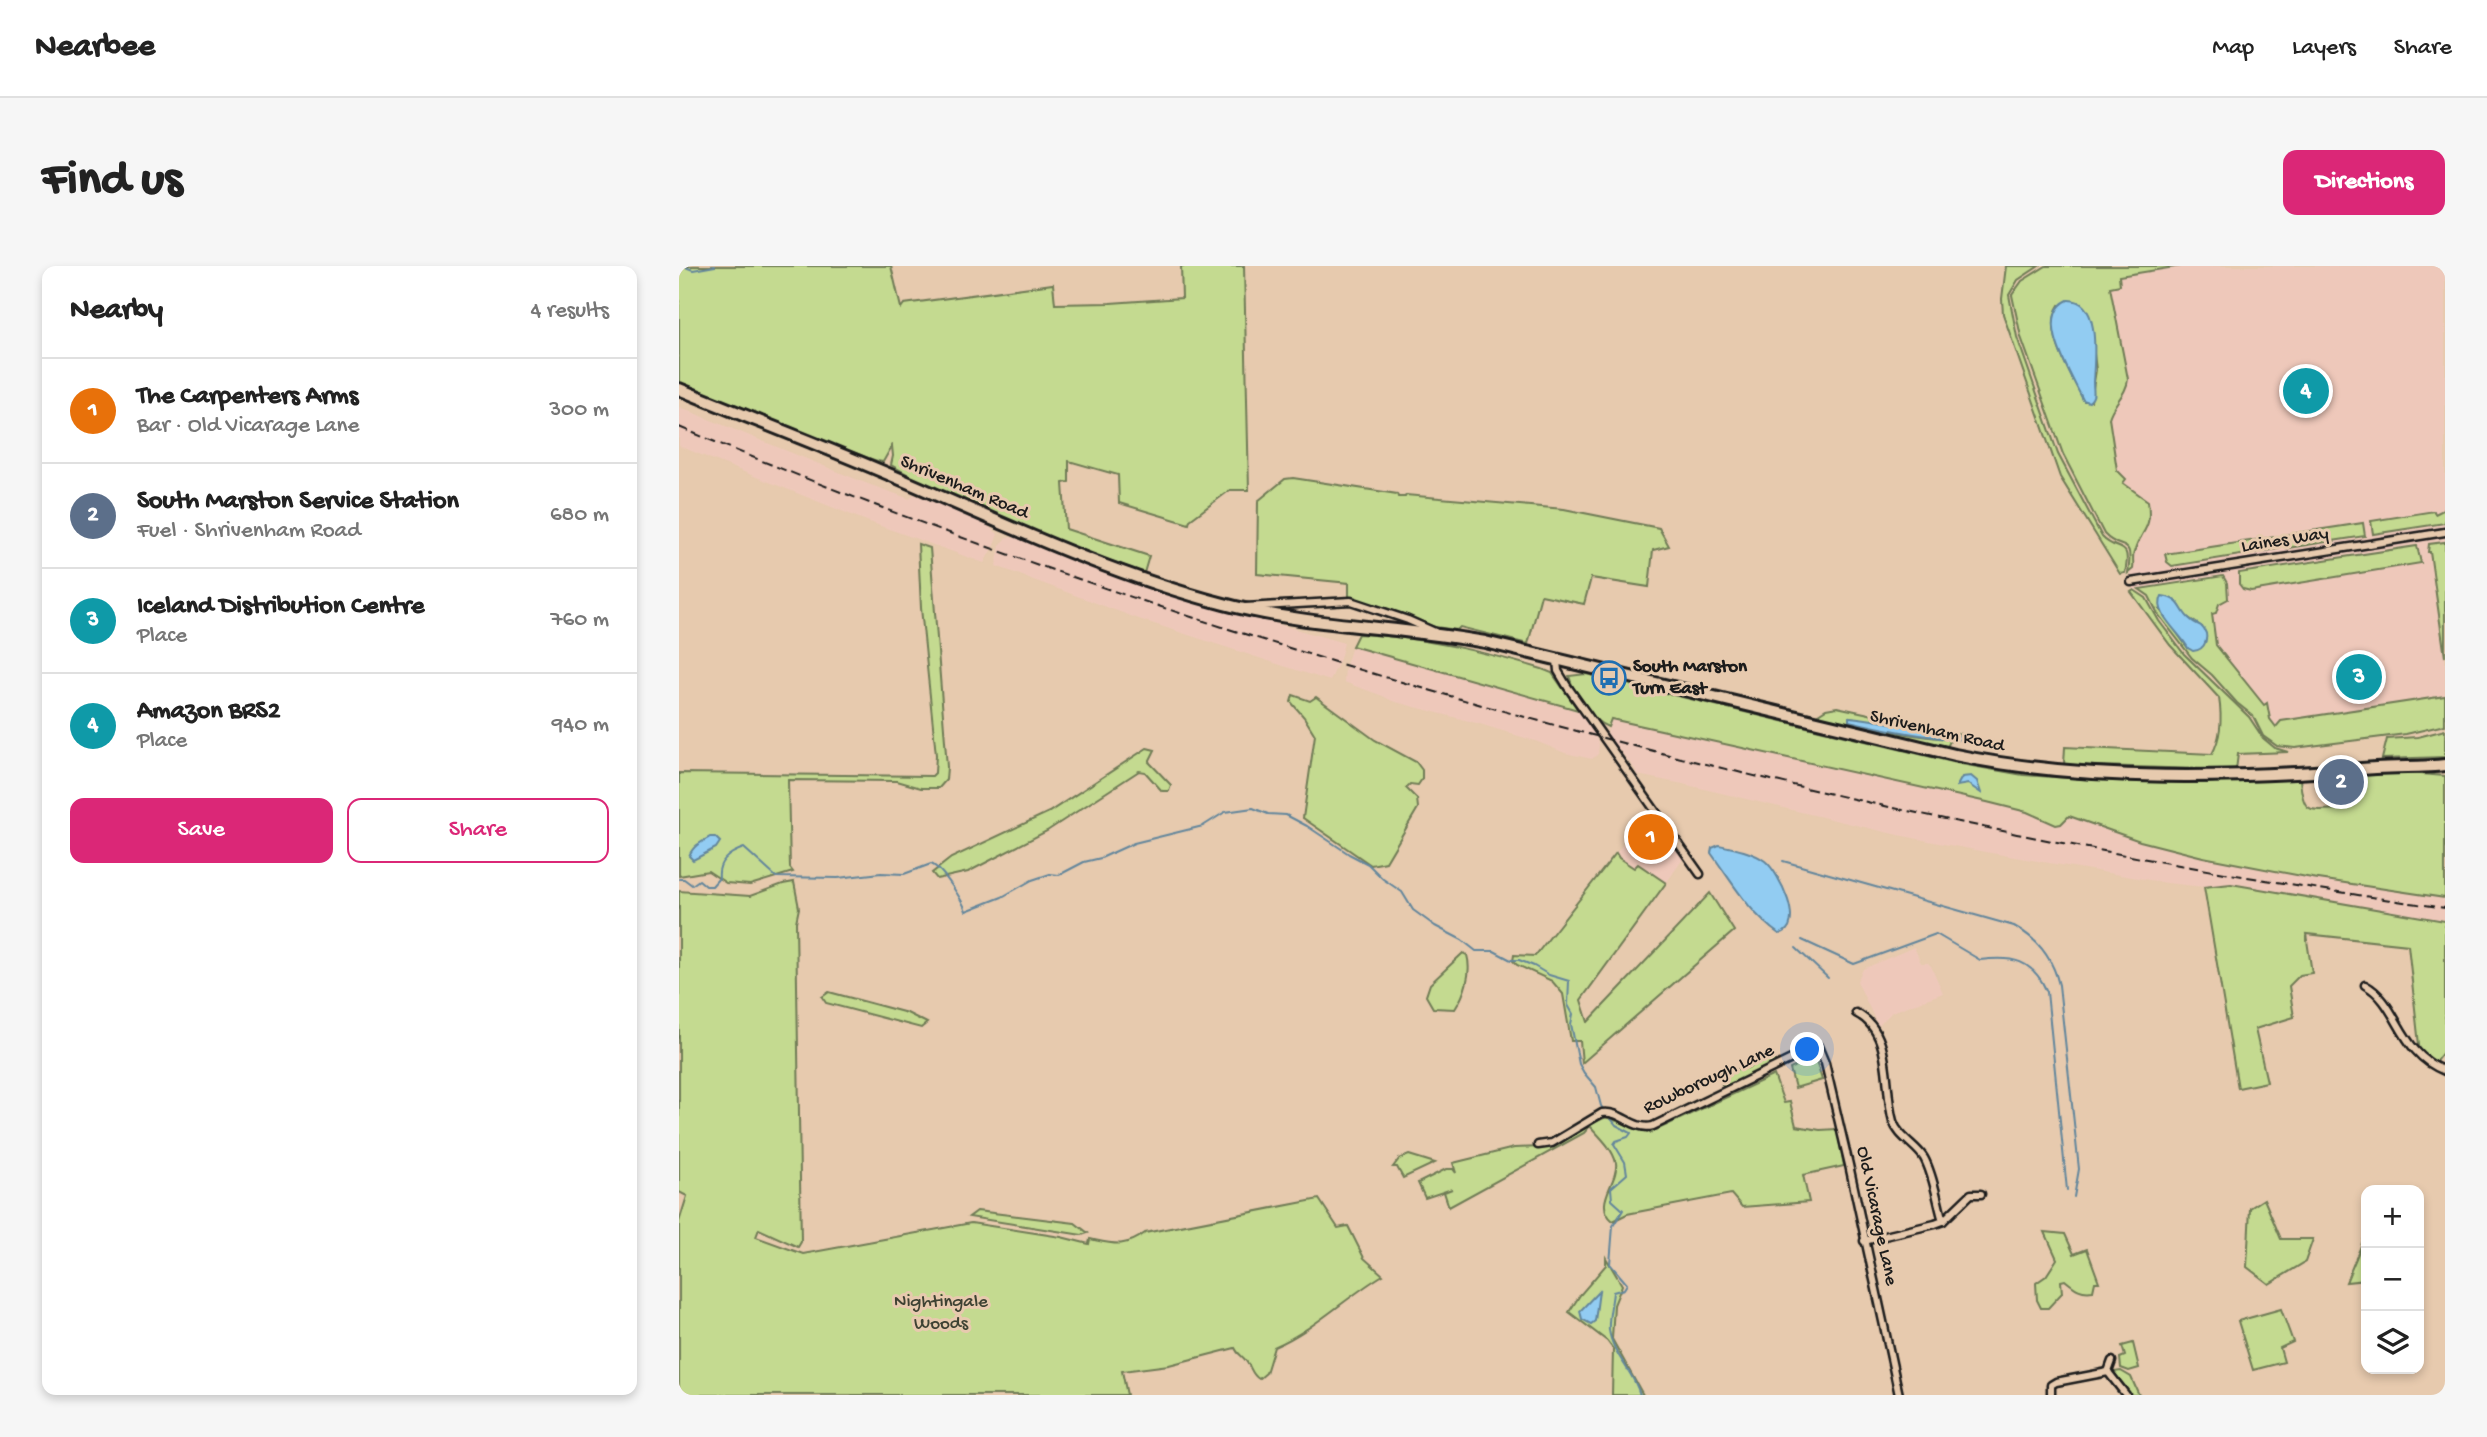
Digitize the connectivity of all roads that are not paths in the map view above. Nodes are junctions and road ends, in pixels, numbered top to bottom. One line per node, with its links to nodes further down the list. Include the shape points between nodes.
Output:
1 (679, 388): 4 (highway, Shrivenham Road, via 1082,557)
2 (2445, 532): 3 (street, Laines Way)
3 (2131, 582)
4 (1240, 608): 5 (highway, Shrivenham Road, via 1314,622); 5 (street, Shrivenham Road, via 1351,601)
5 (1437, 633): 6 (highway, Shrivenham Road)
6 (1557, 660): 7 (highway, Shrivenham Road, via 2014,767 2265,776); 8 (street, via 1567,686)
7 (2444, 766)
8 (1700, 874)
9 (2365, 985): 12 (street, via 2376,993 2413,1050)
10 (1856, 1013): 15 (street, via 1871,1022 1876,1032 1894,1123 1927,1164)
11 (1818, 1046): 13 (street, Rowborough Lane, via 1653,1126 1637,1126 1605,1113 1552,1143); 16 (street, Old Vicarage Lane)
12 (2445, 1072)
13 (1538, 1145)
14 (1981, 1194): 15 (street, via 1971,1194)
15 (1943, 1221): 16 (street)
16 (1864, 1241): 19 (street, Old Vicarage Lane)
17 (2112, 1361): 18 (street)
18 (2108, 1372): 20 (street, via 2056,1381); 21 (street)
19 (1899, 1395)
20 (2051, 1395)
21 (2126, 1395)

